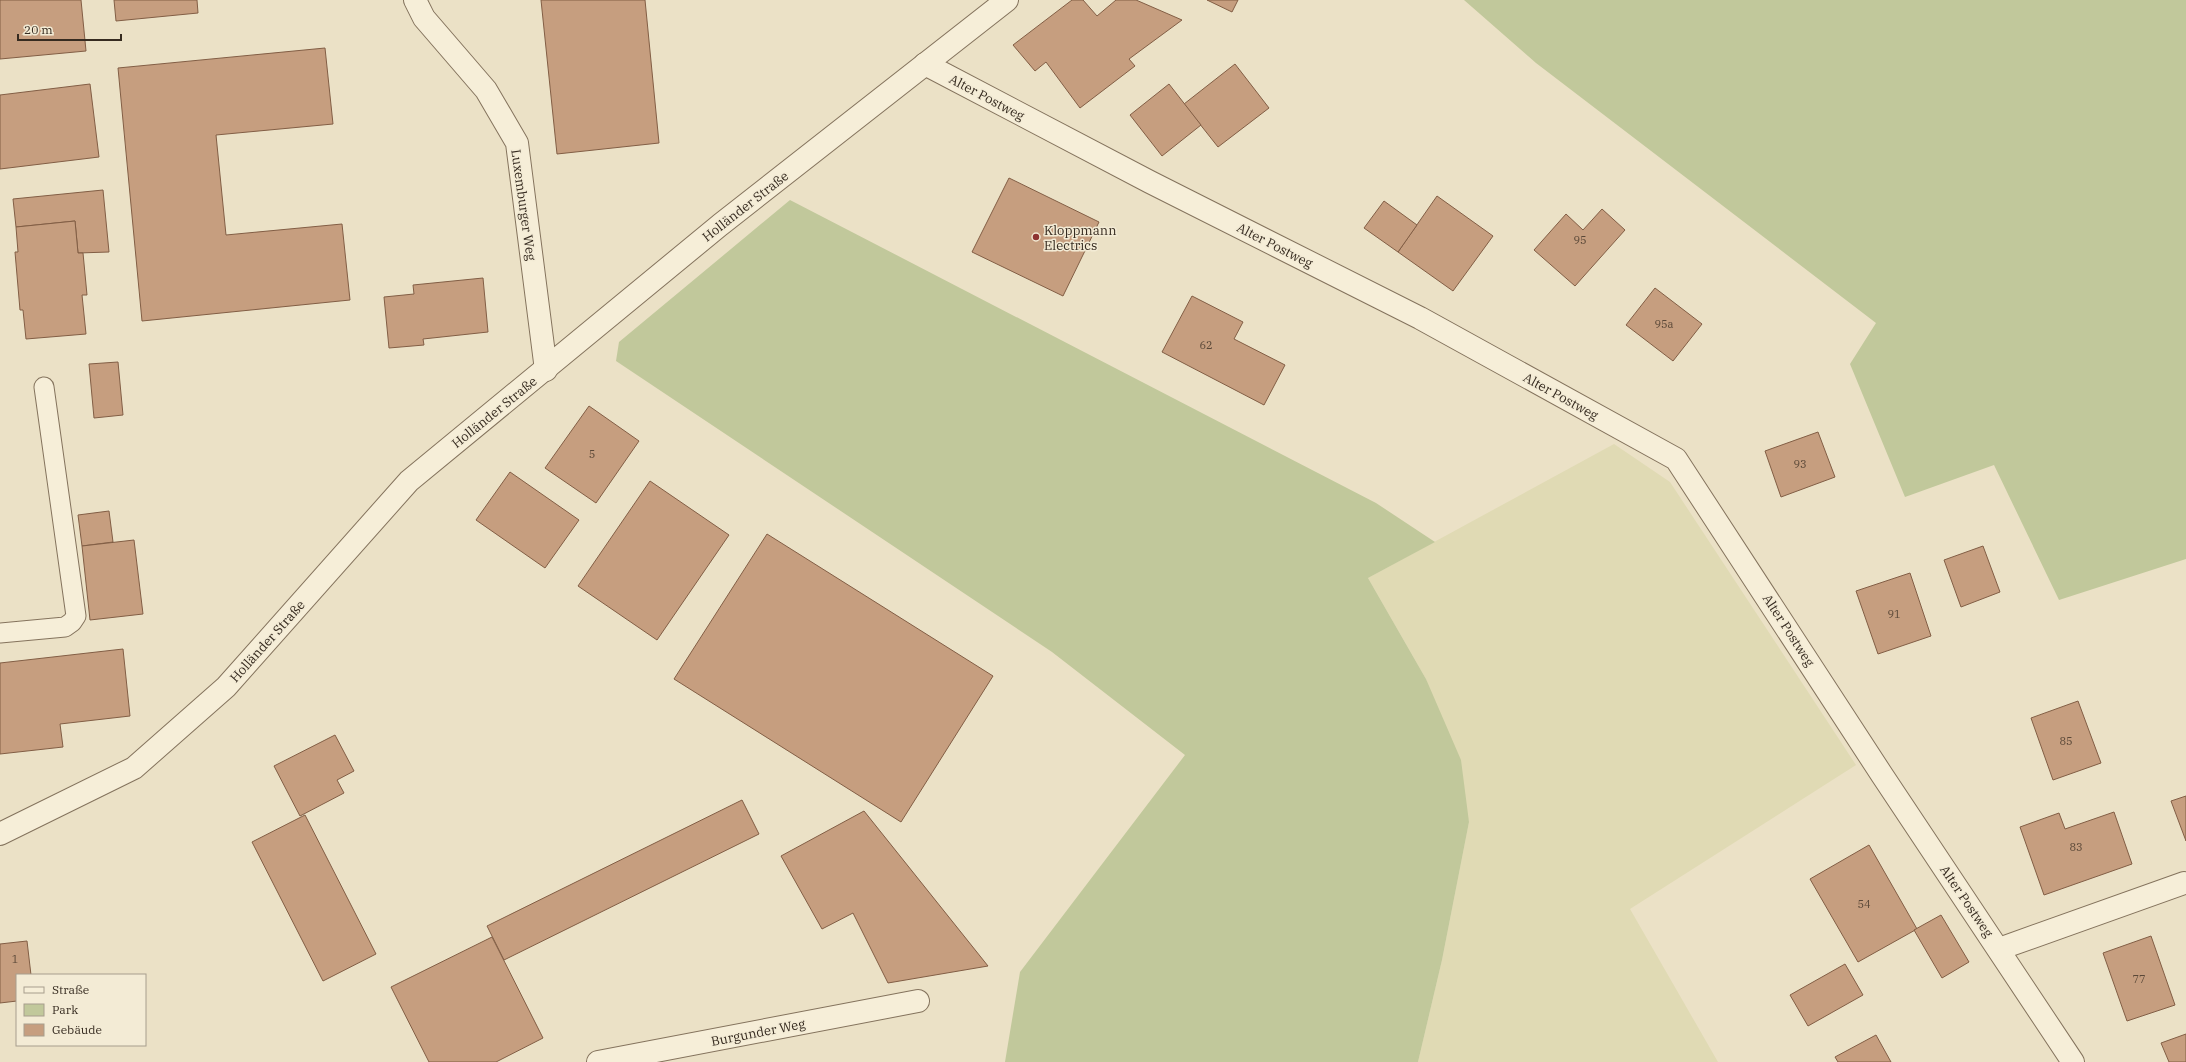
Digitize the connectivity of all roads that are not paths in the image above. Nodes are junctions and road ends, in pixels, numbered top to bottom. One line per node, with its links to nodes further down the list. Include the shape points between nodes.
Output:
1 (415, 0): 4 (street, Luxemburger Weg, via 424,18 486,90 517,144)
2 (1007, 0): 3 (street, Holländer Straße)
3 (925, 64): 4 (street, Holländer Straße, via 720,225); 9 (street, Alter Postweg, via 1157,186 1420,318 1676,459)
4 (546, 370): 7 (street, Holländer Straße, via 409,481 226,687 134,768)
5 (44, 387): 6 (lane, via 76,616 65,627)
6 (0, 633)
7 (0, 834)
8 (2184, 883): 9 (street, Alter Postweg)
9 (1999, 949): 12 (street, Alter Postweg)
10 (918, 1001): 11 (street, Burgunder Weg)
11 (598, 1062)
12 (2074, 1062)

